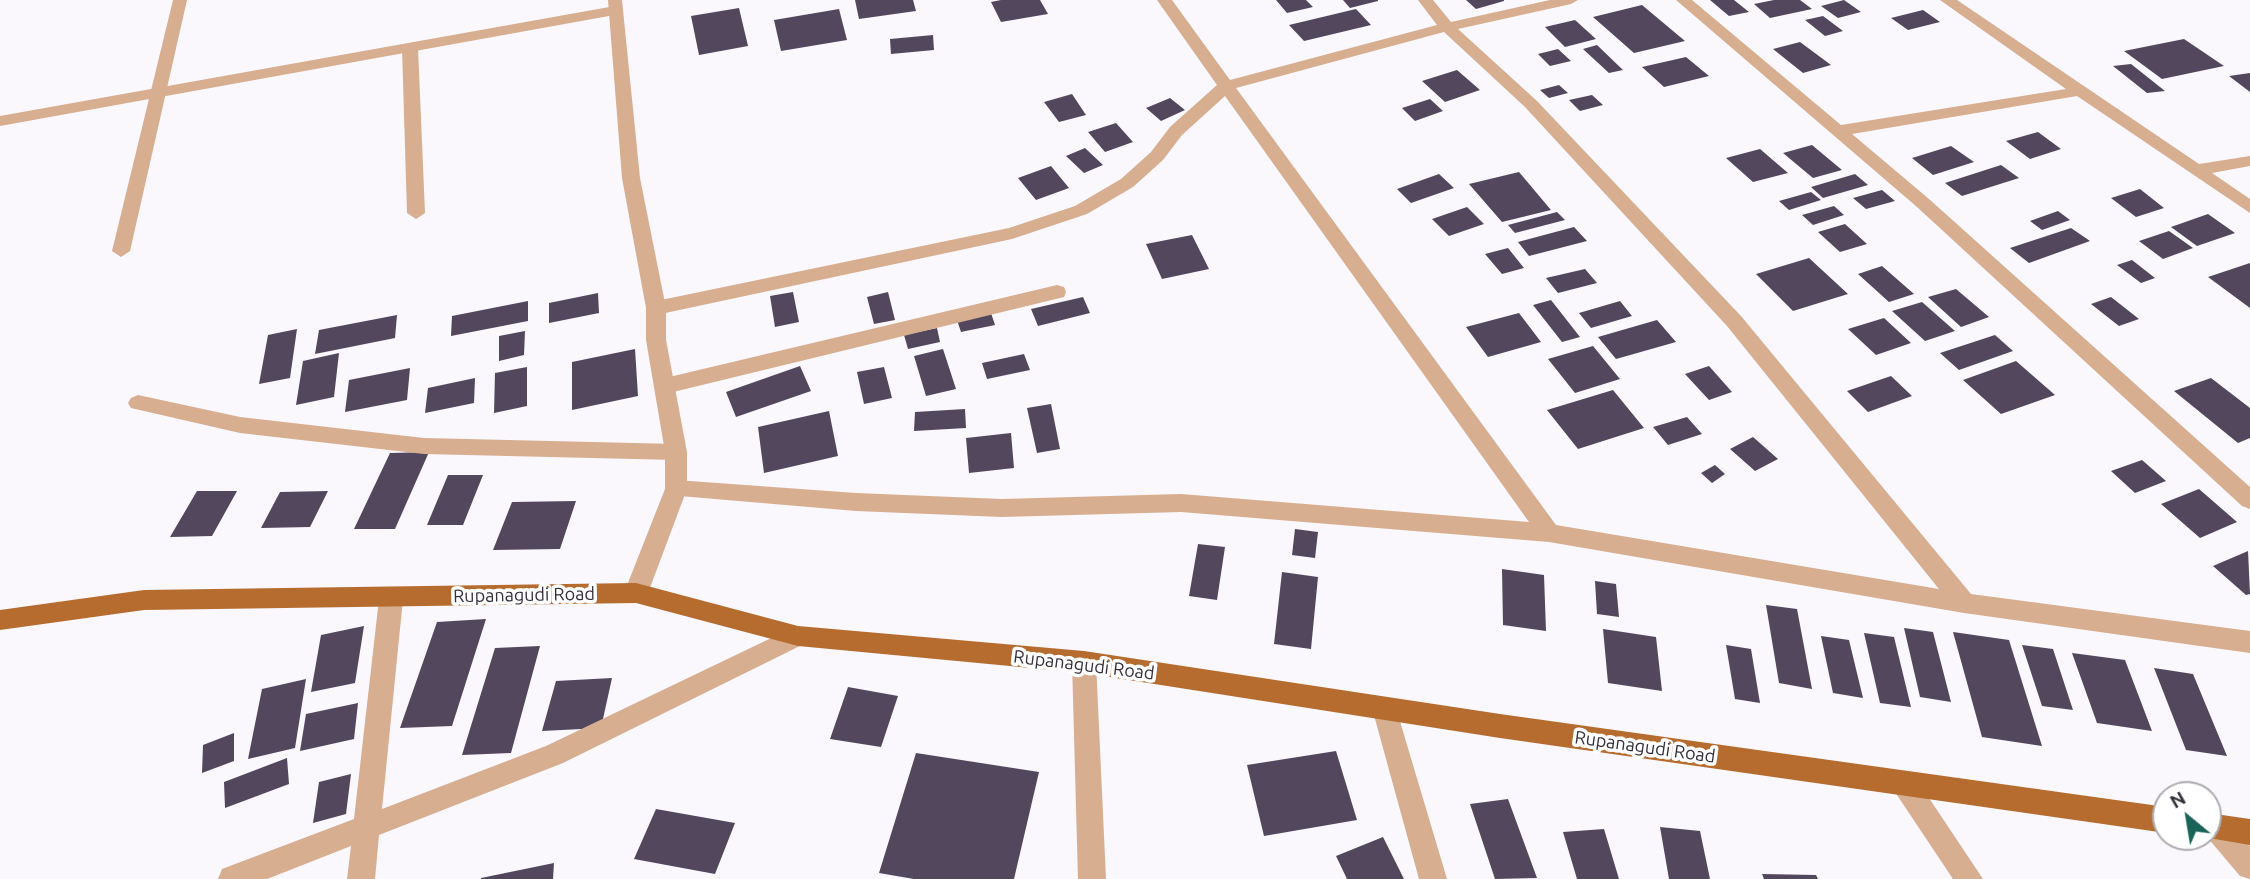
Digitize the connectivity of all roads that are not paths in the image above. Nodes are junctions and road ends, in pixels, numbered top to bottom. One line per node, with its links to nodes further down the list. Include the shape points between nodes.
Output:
1 (180, 0): 12 (street)
2 (1164, 0): 10 (street)
3 (1425, 0): 8 (street)
4 (1571, 0): 8 (street)
5 (1683, 0): 14 (street)
6 (1947, 0): 11 (street)
7 (615, 5): 9 (street); 21 (street, via 631,178)
8 (1447, 27): 10 (street); 30 (street, via 1531,104 1734,321)
9 (410, 48): 12 (street); 18 (street)
10 (1226, 86): 21 (street, via 1127,183 1080,210 1012,233); 27 (street)
11 (2081, 91): 14 (street); 16 (street)
12 (157, 93): 13 (street); 19 (street)
13 (0, 121)
14 (1838, 131): 26 (street)
15 (2250, 161): 16 (street)
16 (2197, 170): 17 (street)
17 (2250, 207)
18 (416, 213)
19 (121, 251)
20 (1057, 292): 22 (street)
21 (656, 308): 22 (street, via 656,340)
22 (665, 386): 24 (street)
23 (138, 403): 24 (street, via 240,425 424,446)
24 (676, 452): 25 (street)
25 (676, 489): 27 (street, via 1002,508 1181,503); 28 (street)
26 (2250, 500)
27 (1549, 533): 30 (street)
28 (636, 593): 29 (main road, Rupanagudi Road); 32 (main road, Rupanagudi Road)
29 (391, 598): 31 (main road, Rupanagudi Road, via 144,600); 38 (street)
30 (1964, 603): 33 (street)
31 (0, 620)
32 (798, 636): 34 (main road, Rupanagudi Road); 38 (street, via 554,755)
33 (2250, 642)
34 (1084, 662): 35 (main road, Rupanagudi Road); 45 (street)
35 (1384, 708): 36 (main road, Rupanagudi Road); 46 (street)
36 (1904, 783): 37 (main road, Rupanagudi Road); 47 (street)
37 (2152, 818)
38 (368, 825): 43 (street); 44 (street)
39 (2222, 828): 40 (main road)
40 (2250, 832)
41 (2222, 837): 42 (street)
42 (2250, 866)
43 (232, 879)
44 (360, 879)
45 (1091, 879)
46 (1433, 879)
47 (1969, 879)

